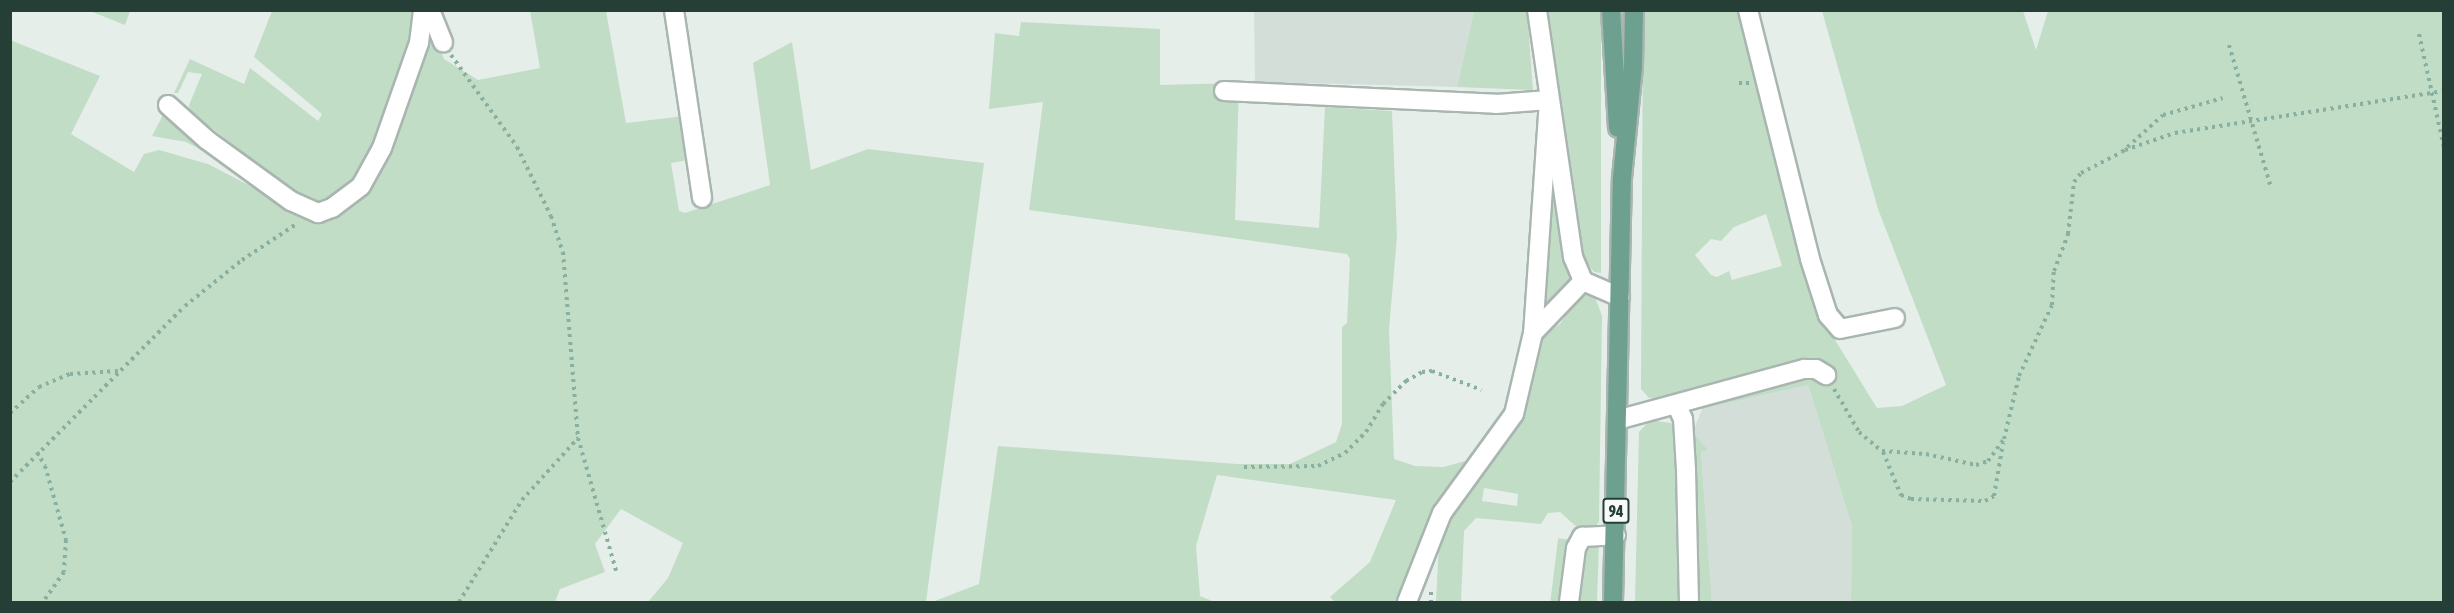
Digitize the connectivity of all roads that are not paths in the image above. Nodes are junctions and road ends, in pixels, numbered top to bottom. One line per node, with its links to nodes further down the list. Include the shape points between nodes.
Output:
1 (423, 10): 11 (street, via 419,43 370,172 349,199 318,213 285,198 207,140)
2 (430, 10): 8 (street)
3 (674, 10): 13 (street)
4 (1537, 10): 10 (street)
5 (1611, 10): 12 (main road, 94)
6 (1634, 10): 12 (main road, 94)
7 (1748, 10): 16 (street, via 1810,259 1828,315 1840,329)
8 (443, 42)
9 (1224, 91): 10 (street, via 1485,103)
10 (1550, 100): 14 (street, via 1567,232); 17 (street)
11 (168, 105)
12 (1622, 178): 15 (main road, 94)
13 (702, 198)
14 (1583, 281): 15 (street); 17 (street)
15 (1620, 297): 20 (main road, 94)
16 (1894, 318)
17 (1533, 333): 22 (street, via 1514,414 1442,513)
18 (1826, 375): 19 (street, via 1816,369 1804,369 1699,395)
19 (1677, 406): 20 (street); 25 (street, via 1683,419)
20 (1617, 420): 21 (main road, 94)
21 (1616, 535): 23 (street, via 1582,537 1576,548); 24 (main road, 94)
22 (1407, 603)
23 (1569, 603)
24 (1613, 603)
25 (1689, 603)

